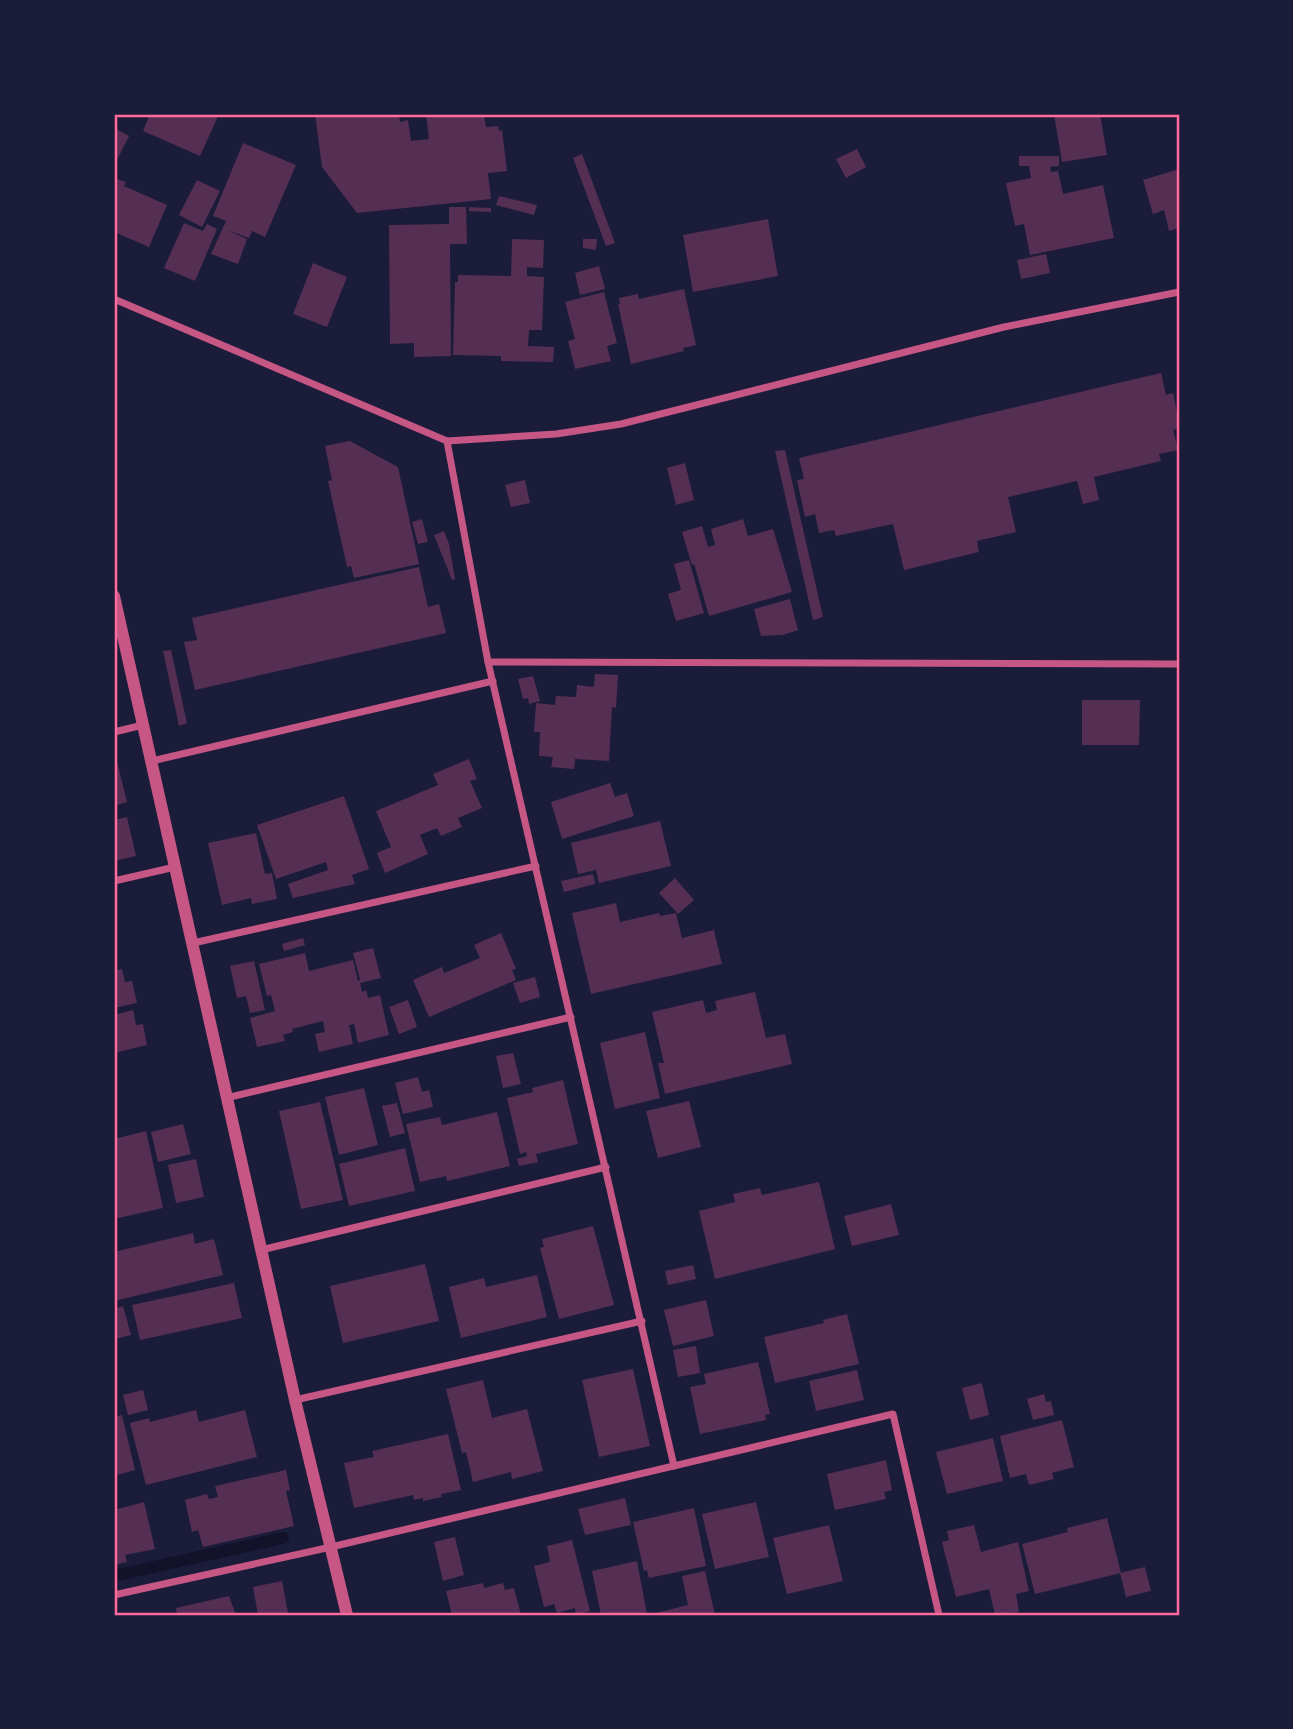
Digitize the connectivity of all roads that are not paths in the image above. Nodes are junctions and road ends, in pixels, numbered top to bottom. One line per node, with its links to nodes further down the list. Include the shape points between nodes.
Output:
1 (1179, 292): 3 (street, via 1004,327 621,424 556,434)
2 (114, 299): 3 (street)
3 (447, 441): 5 (street)
4 (114, 596): 8 (street)
5 (488, 662): 6 (street); 7 (street)
6 (1179, 664)
7 (493, 681): 10 (street); 11 (street)
8 (143, 725): 9 (street); 10 (street)
9 (114, 732)
10 (152, 761): 12 (street)
11 (536, 866): 14 (street); 15 (street)
12 (175, 867): 13 (street); 14 (street)
13 (114, 881)
14 (193, 943): 16 (street)
15 (571, 1017): 16 (street); 17 (street)
16 (226, 1098): 18 (street)
17 (606, 1167): 18 (street); 19 (street)
18 (261, 1250): 20 (street)
19 (642, 1321): 20 (street); 21 (street)
20 (295, 1400): 22 (street)
21 (674, 1466): 22 (street); 25 (street, via 893,1414)
22 (331, 1546): 23 (street); 24 (street)
23 (114, 1595)
24 (347, 1615)
25 (939, 1615)

